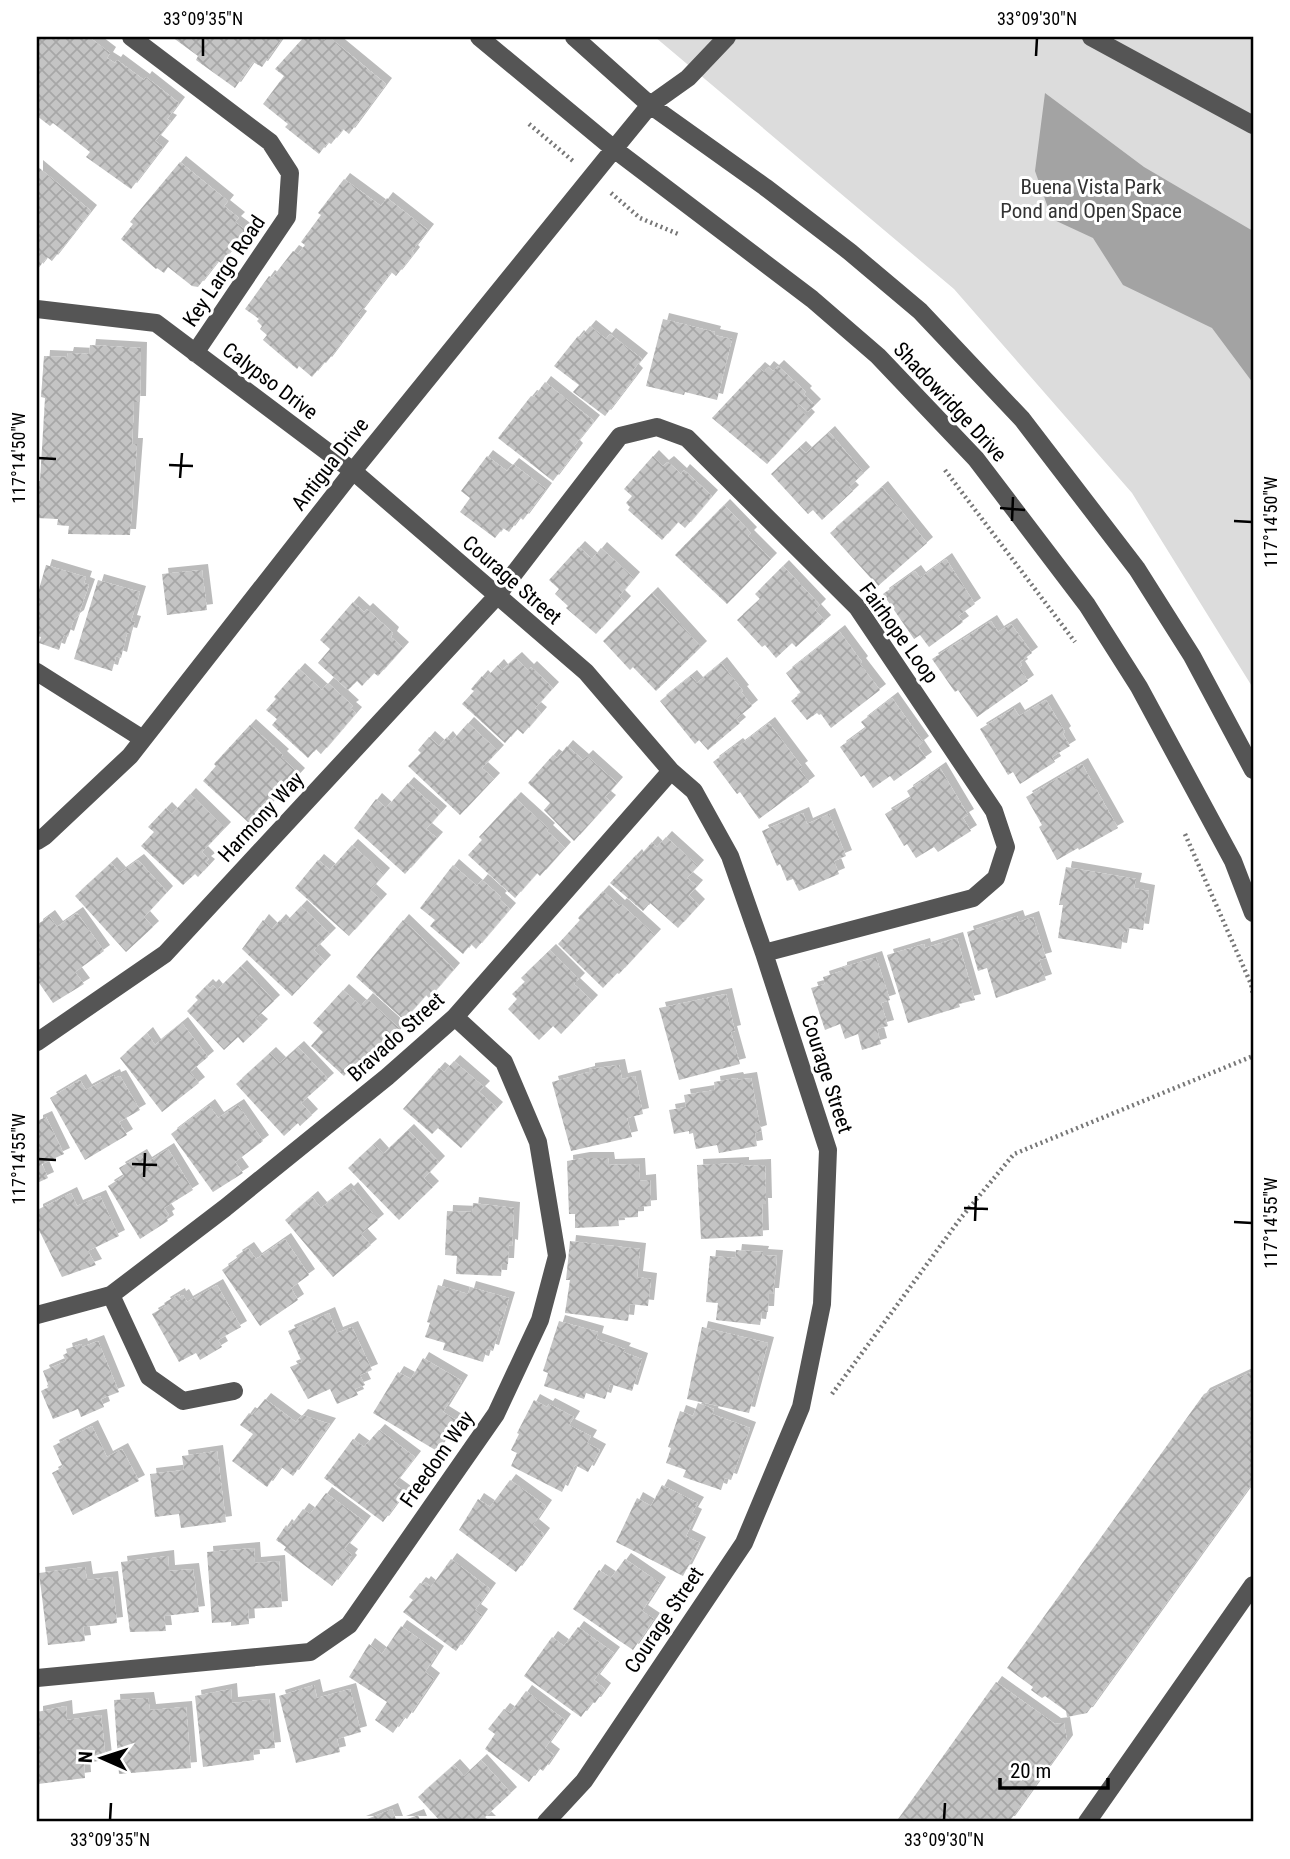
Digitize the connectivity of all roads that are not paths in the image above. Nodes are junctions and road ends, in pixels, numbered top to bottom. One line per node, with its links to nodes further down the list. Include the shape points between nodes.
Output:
1 (131, 37): 10 (street, Key Largo Road, via 270,142 290,173 287,218)
2 (479, 37): 8 (street, Shadowridge Drive)
3 (574, 37): 6 (street, Shadowridge Drive)
4 (727, 37): 6 (street, Antigua Drive, via 688,78)
5 (1091, 37): 7 (street)
6 (650, 105): 8 (street, Antigua Drive); 16 (street, Shadowridge Drive, via 765,187 920,311 1022,419 1137,569 1192,656)
7 (1253, 125)
8 (614, 149): 11 (street, Antigua Drive); 18 (street, Shadowridge Drive, via 812,299 878,356 976,459 1087,605 1139,687 1233,861)
9 (37, 309): 10 (street, Calypso Drive, via 156,323)
10 (195, 354): 11 (street, Calypso Drive)
11 (353, 471): 12 (street, Courage Street); 14 (street, Antigua Drive)
12 (496, 597): 15 (street, Courage Street, via 586,672); 19 (street, Fairhope Loop, via 620,436 657,427 687,438 857,607 995,811 1006,847 996,878 972,898); 21 (street, Harmony Way, via 165,954)
13 (37, 673): 14 (street)
14 (143, 740): 17 (street, Antigua Drive)
15 (671, 771): 19 (street, Courage Street, via 694,791 730,856); 20 (street, Bravado Street)
16 (1253, 771)
17 (37, 842)
18 (1253, 913)
19 (764, 953): 27 (street, Courage Street, via 828,1150 822,1304 801,1407 744,1543 584,1781)
20 (456, 1017): 22 (street, Bravado Street, via 225,1208); 26 (street, Freedom Way, via 504,1062 538,1142 557,1256 540,1320 496,1414 349,1625 310,1653)
21 (37, 1042)
22 (111, 1295): 23 (street, Bravado Street); 24 (street, via 149,1377 183,1401)
23 (37, 1314)
24 (234, 1391)
25 (1253, 1585): 28 (street)
26 (37, 1678)
27 (546, 1822)
28 (1087, 1822)

